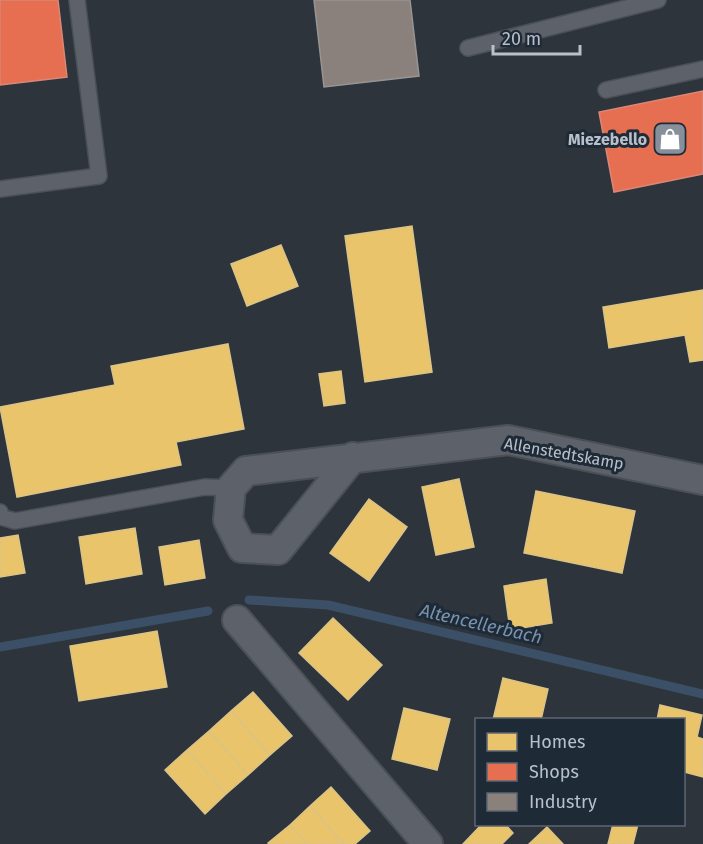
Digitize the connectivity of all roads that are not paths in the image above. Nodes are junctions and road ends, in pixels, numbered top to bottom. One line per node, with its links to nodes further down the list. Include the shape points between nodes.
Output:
1 (78, 0): 6 (lane, via 99,176)
2 (658, 0): 3 (lane)
3 (468, 48)
4 (703, 69): 5 (lane)
5 (606, 90)
6 (0, 189)
7 (353, 457): 8 (street, Allenstedtskamp, via 508,440); 9 (street, Allenstedtskamp, via 246,471); 9 (street, via 278,550 242,548 228,520)
8 (703, 480)
9 (231, 488): 10 (lane, via 205,488 15,521 1,517)
10 (0, 512)
11 (237, 620): 12 (street)
12 (428, 844)

